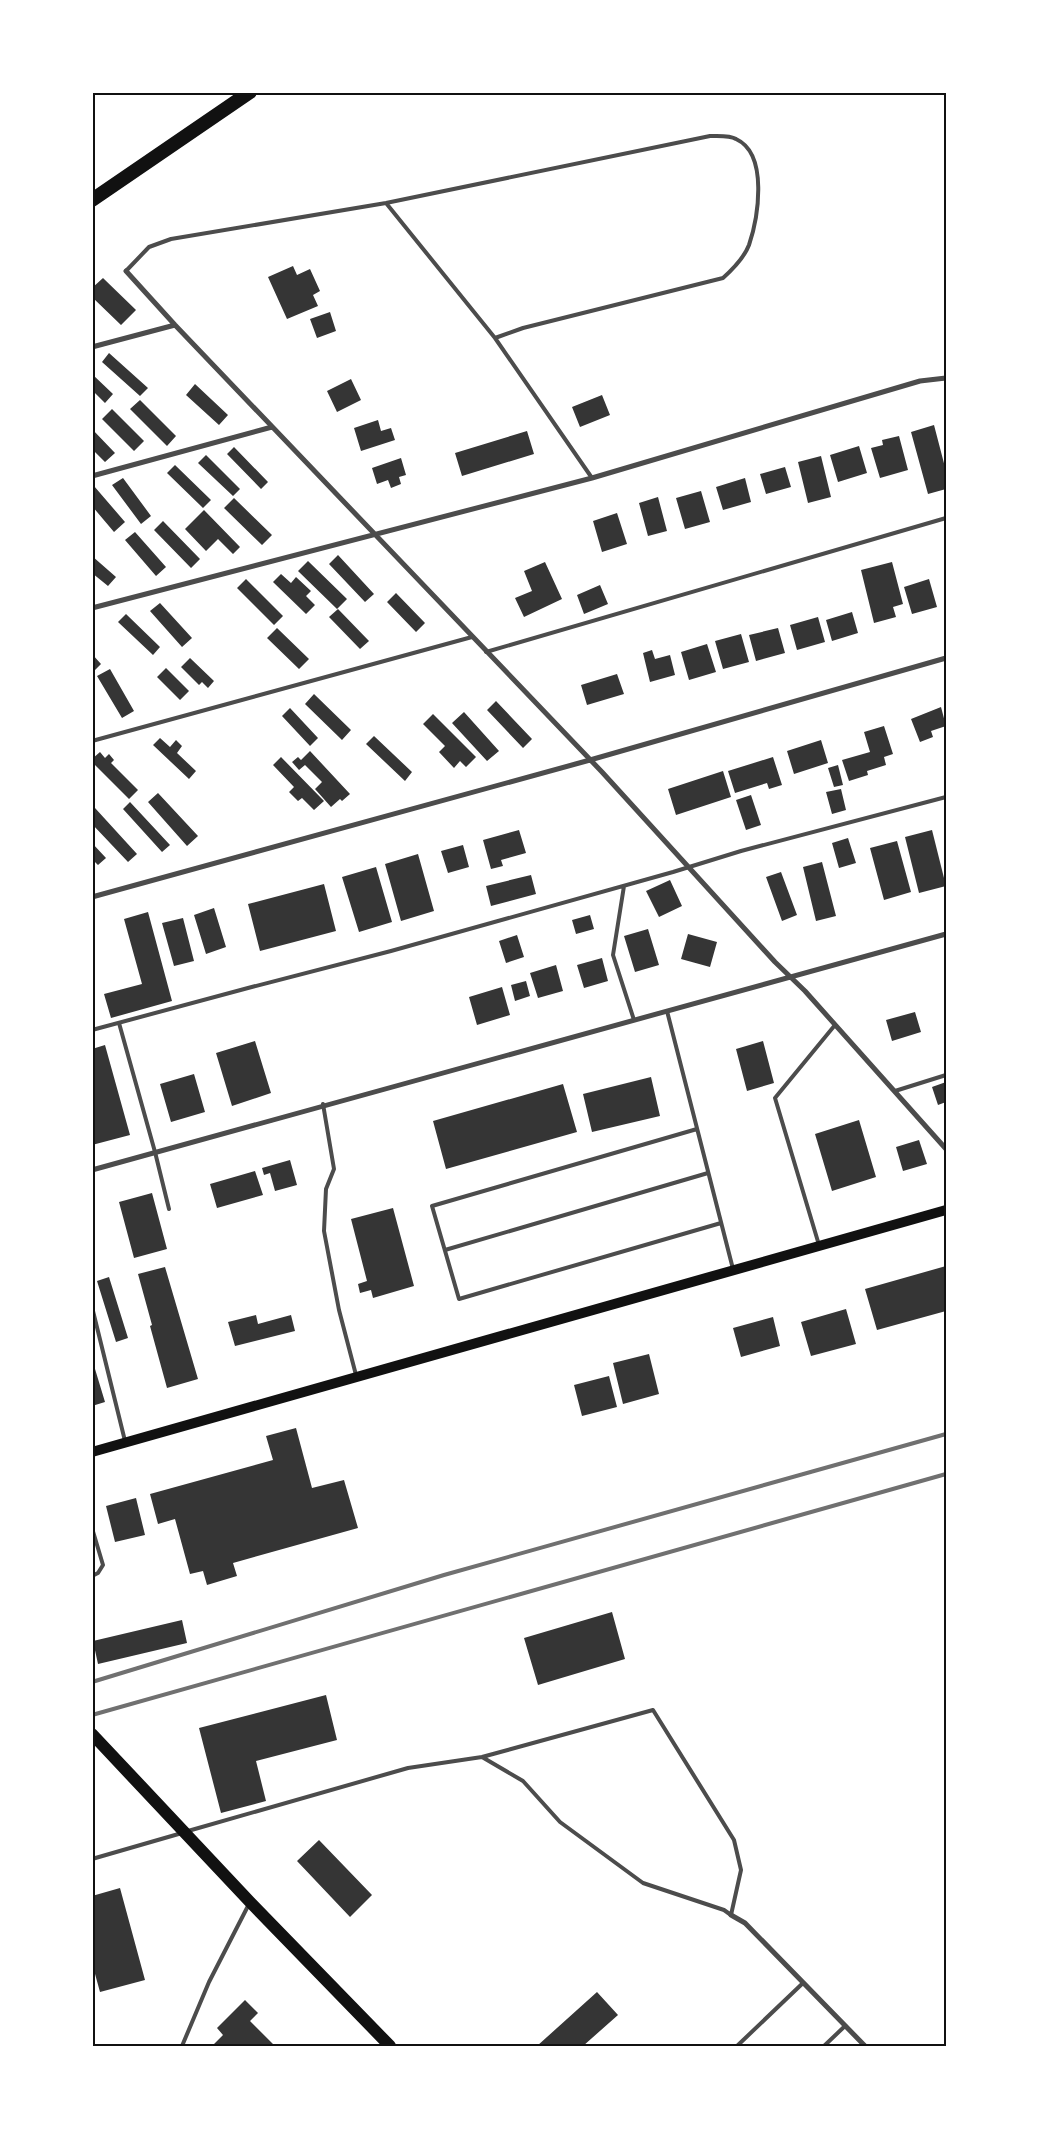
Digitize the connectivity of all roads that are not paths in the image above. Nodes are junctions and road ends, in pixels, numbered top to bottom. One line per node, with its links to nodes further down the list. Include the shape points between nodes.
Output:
1 (250, 92): 2 (highway)
2 (92, 200)
3 (386, 204): 4 (lane, via 171,239 149,247); 6 (lane); 6 (lane, via 710,136 736,138 750,151 758,172 756,212 748,246 735,268 723,278 523,328)
4 (126, 271): 5 (street)
5 (175, 325): 7 (street); 9 (street)
6 (495, 338): 11 (lane)
7 (92, 347)
8 (946, 378): 11 (street, via 920,381)
9 (272, 427): 10 (street); 13 (street)
10 (92, 476)
11 (592, 478): 13 (street)
12 (946, 518): 16 (lane)
13 (375, 534): 14 (street); 15 (street)
14 (92, 608)
15 (472, 637): 16 (street); 18 (lane)
16 (486, 652): 19 (street)
17 (946, 658): 19 (street)
18 (92, 742)
19 (590, 760): 21 (street); 23 (street)
20 (946, 797): 21 (lane)
21 (688, 868): 22 (lane); 25 (street)
22 (624, 886): 27 (lane, via 613,955); 28 (lane)
23 (92, 897)
24 (946, 934): 25 (street)
25 (791, 978): 26 (street); 29 (street)
26 (666, 1011): 27 (street); 34 (lane)
27 (634, 1020): 33 (street)
28 (119, 1023): 30 (lane); 36 (lane)
29 (835, 1025): 32 (street); 42 (lane, via 775,1098)
30 (92, 1030)
31 (946, 1075): 32 (lane)
32 (895, 1091): 35 (street)
33 (323, 1104): 36 (street); 46 (lane, via 334,1169 326,1189 324,1231 339,1310)
34 (697, 1129): 38 (lane); 43 (lane, via 432,1206)
35 (946, 1149)
36 (156, 1152): 37 (street); 39 (lane)
37 (92, 1170)
38 (708, 1173): 41 (lane); 43 (lane)
39 (169, 1209)
40 (946, 1210): 42 (main road)
41 (721, 1223): 43 (lane, via 459,1299); 44 (lane)
42 (820, 1247): 44 (main road)
43 (445, 1250)
44 (733, 1271): 46 (main road)
45 (92, 1307): 47 (lane)
46 (357, 1378): 47 (main road)
47 (126, 1443): 48 (main road)
48 (92, 1452)
49 (92, 1528): 50 (lane, via 103,1565)
50 (92, 1576)
51 (92, 1734): 53 (main road)
52 (482, 1756): 53 (lane, via 408,1768); 56 (lane, via 523,1781 560,1822 643,1883); 56 (lane, via 653,1710 734,1840 741,1870)
53 (186, 1832): 54 (lane); 55 (main road)
54 (92, 1859)
55 (250, 1902): 59 (lane, via 209,1982); 60 (main road)
56 (732, 1915): 57 (street, via 745,1923)
57 (803, 1983): 58 (street); 61 (lane)
58 (845, 2026): 62 (lane); 63 (street)
59 (182, 2046)
60 (390, 2046)
61 (737, 2046)
62 (824, 2046)
63 (864, 2046)

